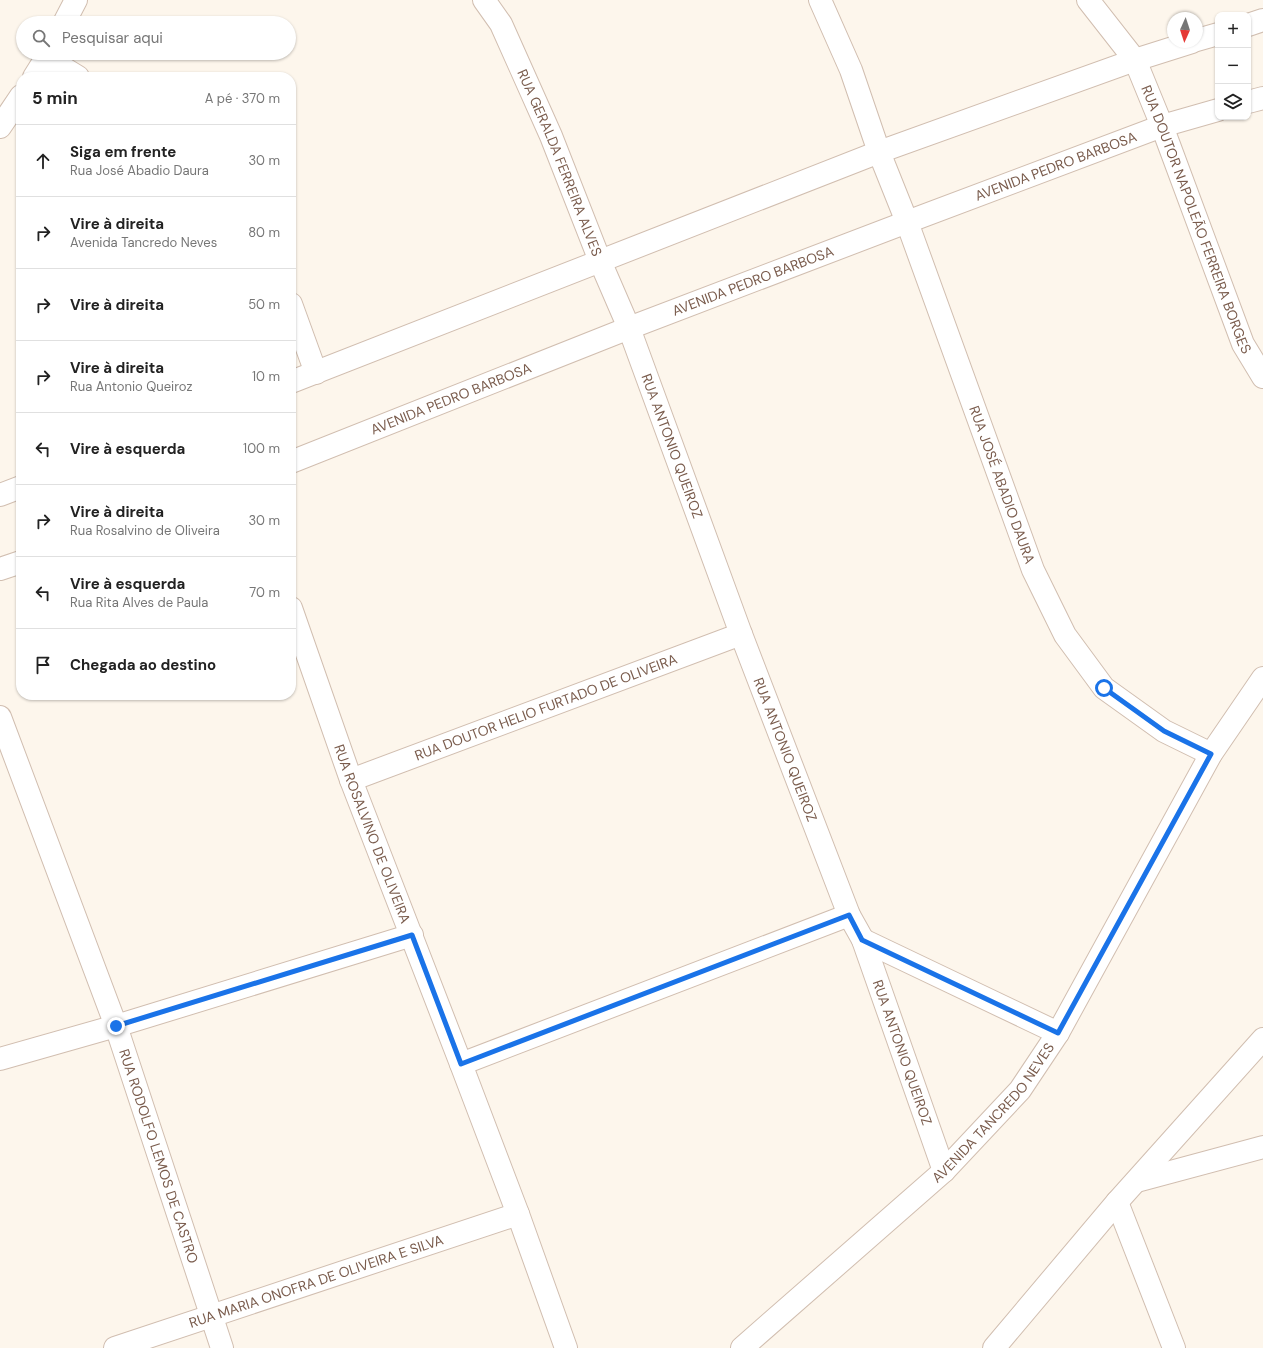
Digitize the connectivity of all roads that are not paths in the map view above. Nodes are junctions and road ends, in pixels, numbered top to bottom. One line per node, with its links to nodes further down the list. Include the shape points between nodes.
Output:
1 (76, 0): 5 (street)
2 (484, 0): 24 (street, RUA GERALDA FERREIRA ALVES, via 501,24 551,136)
3 (820, 0): 22 (street, RUA JOSÉ ABADIO DAURA, via 851,70)
4 (1088, 0): 13 (street, RUA DOUTOR NAPOLEÃO FERREIRA BORGES)
5 (68, 16)
6 (1263, 20): 7 (street)
7 (1251, 24)
8 (1215, 35): 9 (street)
9 (1203, 38)
10 (1173, 48): 13 (street)
11 (45, 60): 14 (street)
12 (55, 60): 15 (street)
13 (1135, 60): 20 (street, RUA DOUTOR NAPOLEÃO FERREIRA BORGES); 22 (street)
14 (37, 72)
15 (71, 72)
16 (1263, 98): 17 (street)
17 (1251, 101)
18 (16, 103): 21 (street)
19 (1215, 111): 20 (street, AVENIDA PEDRO BARBOSA)
20 (1162, 126): 23 (street, AVENIDA PEDRO BARBOSA); 28 (street, RUA DOUTOR NAPOLEÃO FERREIRA BORGES, via 1243,344)
21 (0, 127)
22 (879, 152): 23 (street, RUA JOSÉ ABADIO DAURA); 24 (street)
23 (907, 222): 26 (street, AVENIDA PEDRO BARBOSA); 39 (street, RUA JOSÉ ABADIO DAURA, via 1033,570 1065,635 1104,688 1164,731)
24 (600, 261): 26 (street, RUA GERALDA FERREIRA ALVES); 27 (street)
25 (296, 318): 27 (street)
26 (629, 328): 30 (street, AVENIDA PEDRO BARBOSA); 36 (street, RUA ANTONIO QUEIROZ)
27 (316, 372): 29 (street)
28 (1263, 377)
29 (296, 380)
30 (296, 460)
31 (16, 489): 32 (street)
32 (0, 495)
33 (16, 564): 34 (street)
34 (0, 569)
35 (296, 622): 40 (street, RUA ROSALVINO DE OLIVEIRA)
36 (741, 634): 40 (street, RUA DOUTOR HELIO FURTADO DE OLIVEIRA); 41 (street, RUA ANTONIO QUEIROZ)
37 (1263, 678): 39 (street, AVENIDA TANCREDO NEVES)
38 (0, 717): 44 (street, RUA RODOLFO LEMOS DE CASTRO)
39 (1211, 754): 45 (street, AVENIDA TANCREDO NEVES)
40 (351, 780): 42 (street, RUA ROSALVINO DE OLIVEIRA)
41 (849, 915): 43 (street, RUA ANTONIO QUEIROZ); 48 (street)
42 (412, 935): 44 (street); 48 (street, RUA ROSALVINO DE OLIVEIRA)
43 (862, 940): 45 (street); 50 (street, RUA ANTONIO QUEIROZ)
44 (116, 1026): 47 (street); 54 (street, RUA RODOLFO LEMOS DE CASTRO)
45 (1058, 1033): 50 (street, AVENIDA TANCREDO NEVES, via 1020,1090)
46 (1263, 1039): 51 (street)
47 (0, 1059)
48 (461, 1064): 53 (street, RUA ROSALVINO DE OLIVEIRA)
49 (1263, 1147): 51 (street)
50 (944, 1171): 58 (street, AVENIDA TANCREDO NEVES)
51 (1137, 1181): 52 (street)
52 (1117, 1202): 59 (street); 60 (street)
53 (518, 1214): 54 (street, RUA MARIA ONOFRA DE OLIVEIRA E SILVA); 57 (street, RUA ROSALVINO DE OLIVEIRA)
54 (211, 1315): 55 (street, RUA MARIA ONOFRA DE OLIVEIRA E SILVA); 56 (street, RUA RODOLFO LEMOS DE CASTRO)
55 (115, 1348)
56 (222, 1348)
57 (566, 1348)
58 (742, 1348)
59 (994, 1348)
60 (1174, 1348)

